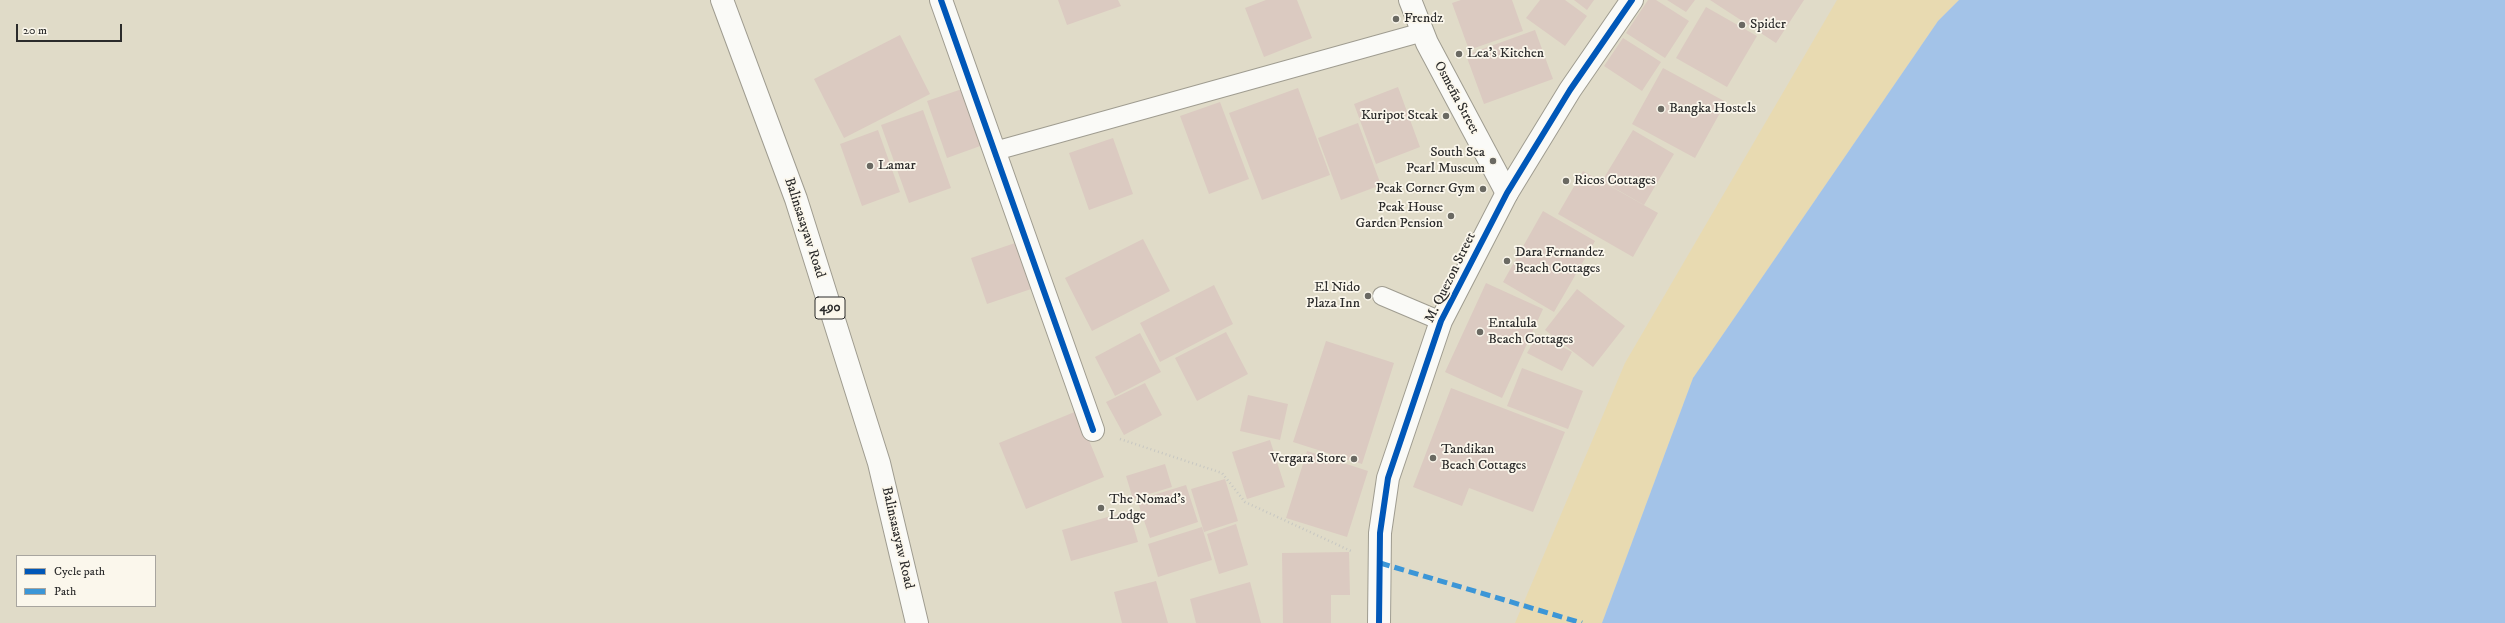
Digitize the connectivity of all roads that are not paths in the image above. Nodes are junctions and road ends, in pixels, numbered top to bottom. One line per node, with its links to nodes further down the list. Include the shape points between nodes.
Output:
1 (722, 0): 11 (street, Balinsasayaw Road / 490, via 796,199 879,463)
2 (941, 0): 6 (street)
3 (1410, 0): 5 (street, Osmeña Street)
4 (1632, 0): 7 (street, M. Quezon Street, via 1570,90)
5 (1423, 32): 6 (lane); 7 (street, Osmeña Street)
6 (995, 151): 10 (street)
7 (1507, 194): 9 (street, M. Quezon Street)
8 (1382, 296): 9 (lane)
9 (1441, 321): 12 (street, M. Quezon Street, via 1388,478 1382,510)
10 (1093, 430)
11 (917, 623)
12 (1379, 623)

